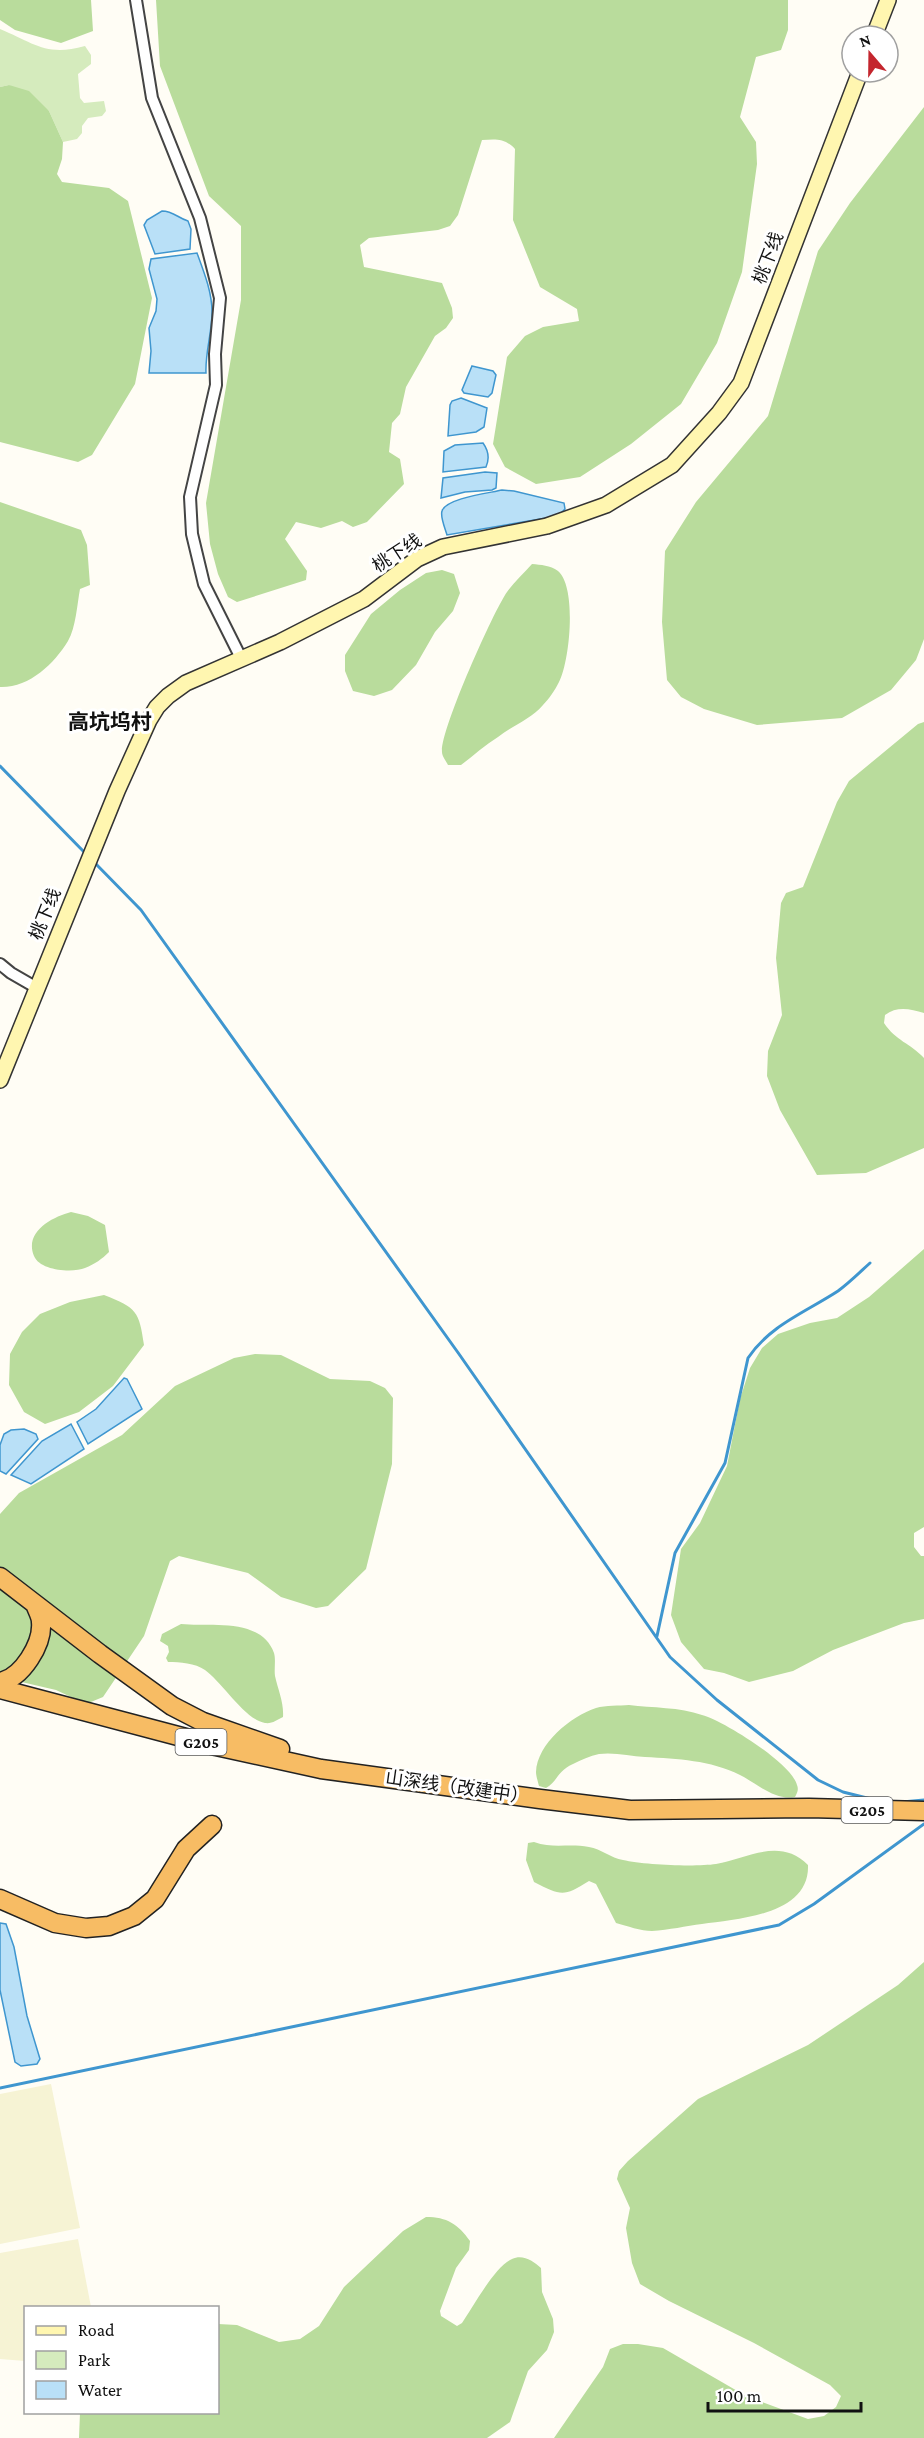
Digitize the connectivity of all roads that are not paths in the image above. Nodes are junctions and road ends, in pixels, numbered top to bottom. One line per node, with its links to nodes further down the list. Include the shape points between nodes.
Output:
1 (136, 0): 5 (street, via 152,98 200,218 220,298 216,385 190,497 192,534 204,584)
2 (888, 0): 3 (main road)
3 (879, 24)
4 (855, 84): 5 (main road, 桃下线, via 741,382 672,465 606,506 547,526 460,542 434,551 417,559 364,599)
5 (240, 658): 7 (main road, 桃下线, via 186,683 149,720)
6 (0, 964): 7 (street)
7 (37, 988): 8 (main road, 桃下线)
8 (0, 1080)
9 (0, 1577): 10 (highway)
10 (35, 1604): 11 (highway, via 41,1622 40,1638 22,1670); 13 (highway, via 143,1687 202,1722 278,1749)
11 (0, 1682)
12 (0, 1689): 13 (highway, 山深线（改建中） / G205, via 216,1746 321,1769)
13 (406, 1781): 14 (highway, 山深线（改建中） / G205, via 630,1810)
14 (924, 1811)
15 (212, 1825): 16 (highway, via 186,1849 155,1899 134,1916 109,1926 86,1928 55,1923)
16 (0, 1899)

